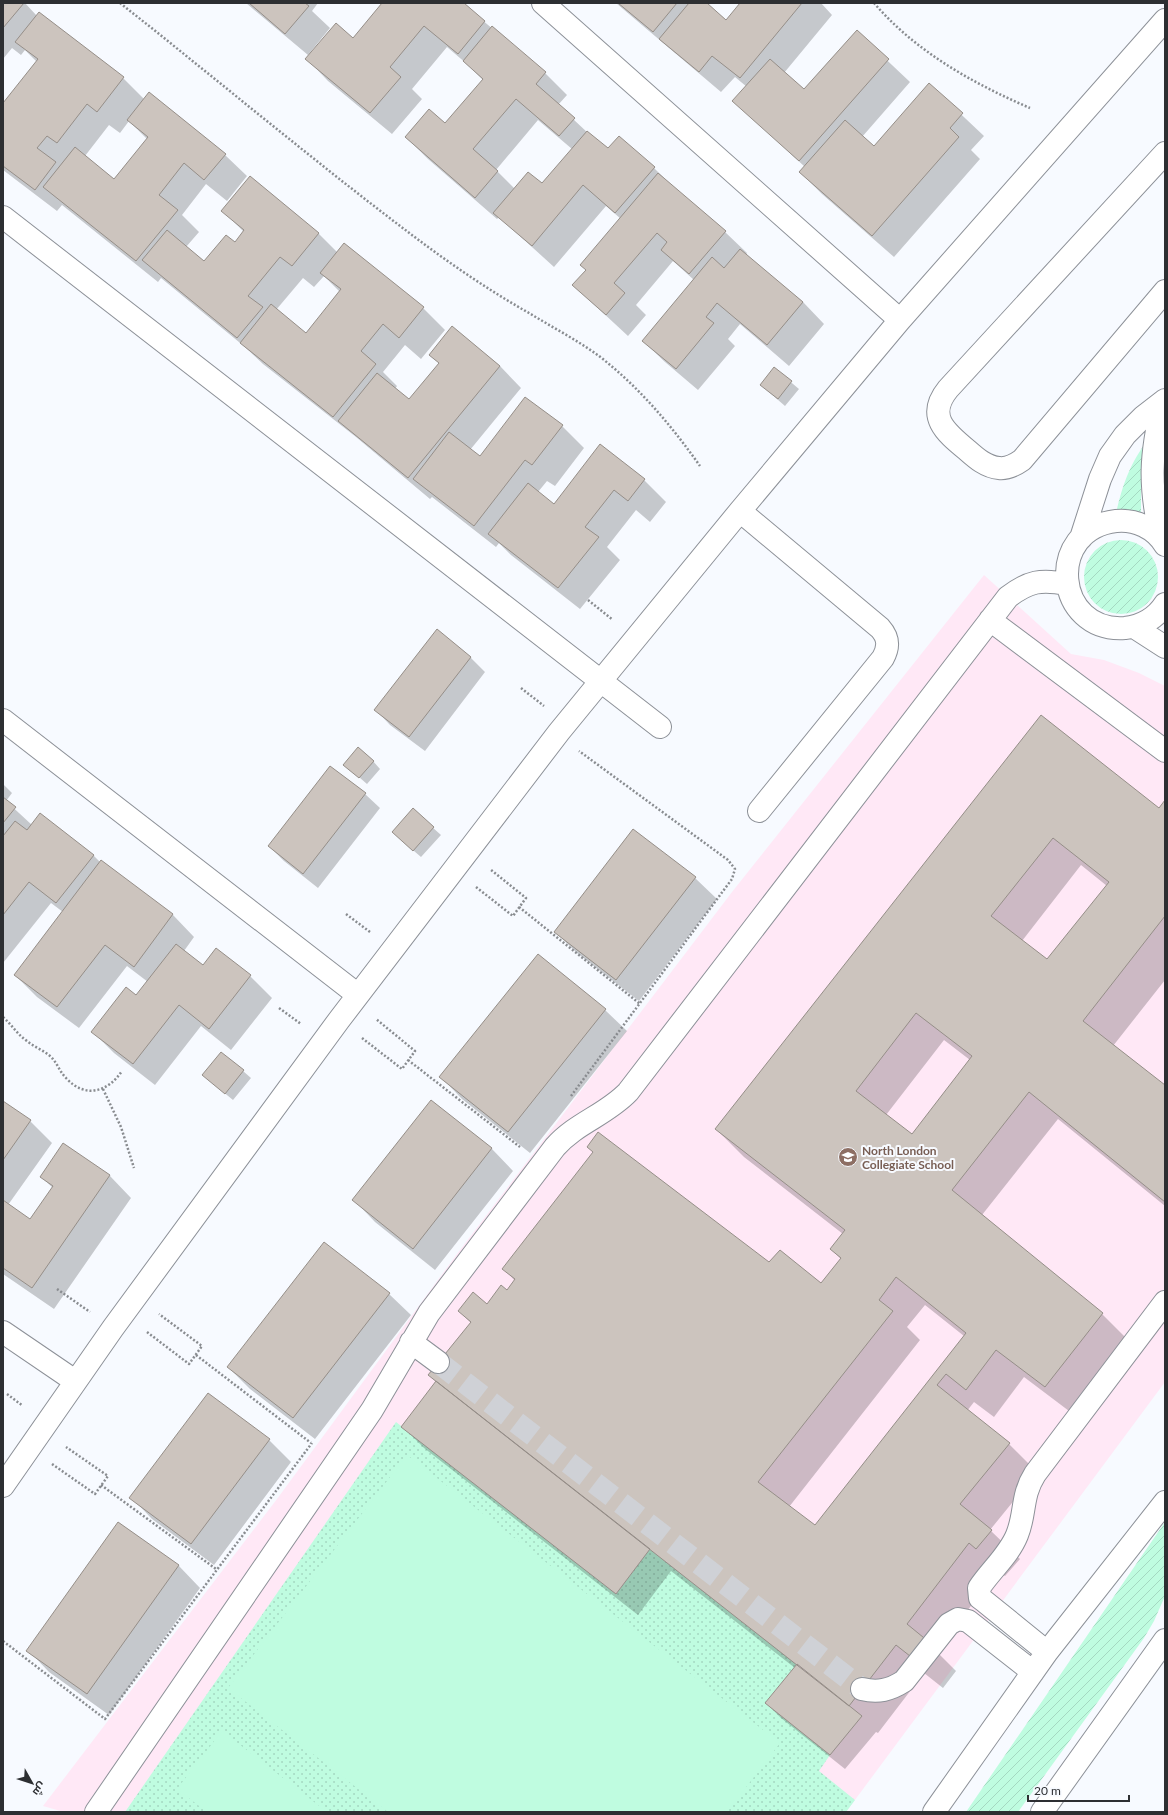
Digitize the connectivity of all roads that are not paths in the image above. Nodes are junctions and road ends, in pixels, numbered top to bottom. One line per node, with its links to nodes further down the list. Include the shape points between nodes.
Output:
1 (543, 3): 6 (street)
2 (1165, 20): 6 (street)
3 (1165, 153): 5 (street, via 948,389 938,407 938,418 942,427 987,466 1011,467 1022,460)
4 (3, 217): 16 (street)
5 (1165, 291)
6 (900, 320): 8 (street)
7 (1164, 401): 9 (street, via 1125,435 1110,456 1100,478); 10 (street, via 1155,436 1151,470 1154,505)
8 (740, 511): 16 (street); 20 (street, via 880,628 886,634 888,643 883,658)
9 (1081, 538): 10 (street, via 1106,522 1122,520 1150,529); 11 (street, via 1071,551 1067,567)
10 (1163, 542)
11 (1067, 584): 13 (street, via 1035,582 1020,587 1008,597); 14 (street, via 1072,600 1083,614 1098,624 1116,628)
12 (1165, 604): 14 (street, via 1160,612 1148,621)
13 (990, 620): 19 (street); 24 (street, via 628,1092 604,1113 564,1136 433,1307)
14 (1134, 627): 15 (street)
15 (1165, 647)
16 (600, 680): 18 (street); 21 (street)
17 (3, 720): 21 (street)
18 (660, 727)
19 (1165, 751)
20 (760, 811)
21 (356, 998): 26 (street)
22 (1165, 1302): 30 (street, via 1035,1474 1025,1492 1017,1536 979,1588 980,1598)
23 (3, 1332): 26 (street)
24 (411, 1342): 25 (street); 33 (street, via 372,1410)
25 (438, 1362)
26 (75, 1381): 27 (street)
27 (3, 1486)
28 (1165, 1502): 30 (street)
29 (1165, 1640): 35 (street)
30 (1047, 1652): 31 (street)
31 (1033, 1672): 32 (street, via 968,1621 958,1619 949,1624 904,1681 894,1688 883,1691); 34 (street)
32 (862, 1689)
33 (96, 1812)
34 (934, 1812)
35 (1042, 1812)

